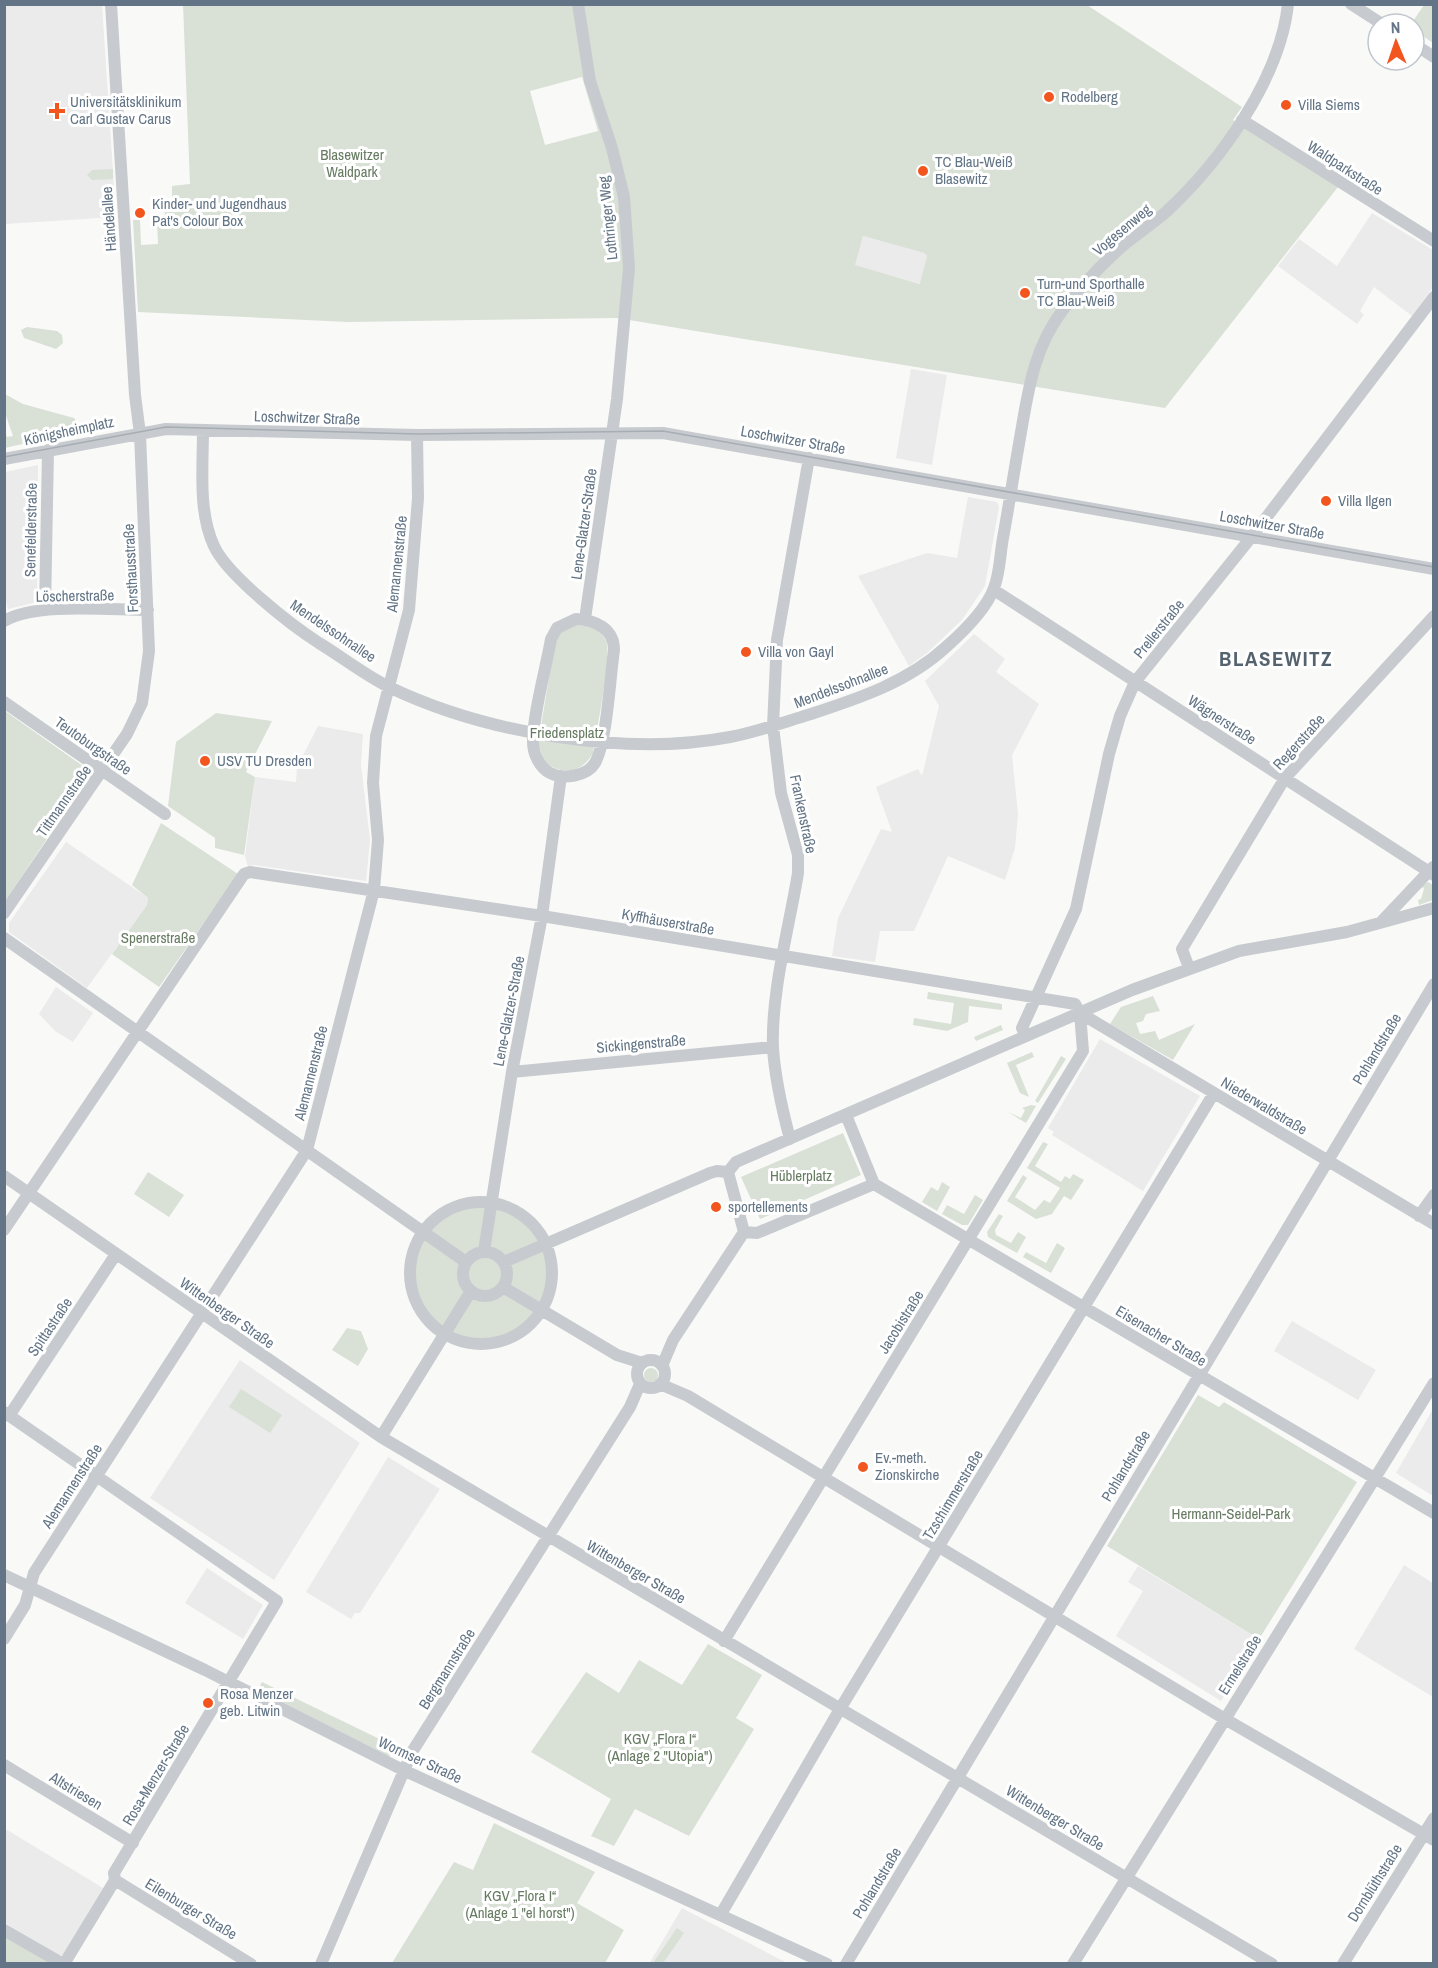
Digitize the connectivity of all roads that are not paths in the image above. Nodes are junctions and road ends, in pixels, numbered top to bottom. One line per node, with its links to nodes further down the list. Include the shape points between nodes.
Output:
1 (111, 4): 10 (street, Händelallee)
2 (578, 4): 11 (street, Lothringer Weg, via 590,81 612,148 626,217 629,268)
3 (1288, 4): 6 (street, Vogesenweg, via 1285,29 1272,65)
4 (1351, 4): 5 (street)
5 (1366, 14)
6 (1242, 120): 7 (street, Waldparkstraße); 16 (street, Vogesenweg, via 1194,182 1086,282 1047,334 1031,374)
7 (1434, 241)
8 (1434, 297): 17 (street, Prellerstraße)
9 (203, 430): 10 (street, Loschwitzer Straße); 12 (street, Loschwitzer Straße); 26 (street, Mendelssohnallee, via 205,522 215,551 251,590 300,630)
10 (140, 432): 13 (street, Königsheimplatz); 21 (street, Forsthausstraße)
11 (613, 433): 12 (street, Loschwitzer Straße); 14 (street, Loschwitzer Straße, via 663,433); 23 (street, Lene-Glatzer-Straße)
12 (417, 435): 26 (street, Alemannenstraße, via 418,498 409,610)
13 (48, 450): 15 (street, Königsheimplatz); 20 (street, Senefelderstraße)
14 (809, 458): 16 (street, Loschwitzer Straße); 29 (street, Frankenstraße, via 777,640)
15 (4, 459)
16 (1011, 493): 17 (street, Loschwitzer Straße); 19 (street, Mendelssohnallee)
17 (1252, 537): 18 (street, Loschwitzer Straße); 25 (street, Prellerstraße)
18 (1434, 569)
19 (994, 590): 25 (street, Wägnerstraße); 29 (street, Mendelssohnallee, via 968,626 919,670 877,691)
20 (45, 610): 21 (street, Löscherstraße); 24 (street, Löscherstraße)
21 (148, 610): 28 (street, Forsthausstraße, via 150,651)
22 (1434, 616): 34 (street, Regerstraße)
23 (585, 619): 30 (street, via 567,622 557,628 551,639); 31 (street, via 603,627 614,642)
24 (4, 621)
25 (1135, 682): 34 (street, Wägnerstraße); 46 (street, Prellerstraße, via 1109,754 1076,909)
26 (389, 687): 30 (street, Mendelssohnallee, via 468,717); 37 (street, Alemannenstraße, via 376,736 373,783 378,840)
27 (4, 702): 32 (street, Teutoburgstraße)
28 (142, 703): 32 (street, Tittmannstraße)
29 (773, 726): 31 (street, Mendelssohnallee, via 728,738 666,743); 43 (street, Frankenstraße, via 781,793 798,855)
30 (534, 733): 31 (street); 33 (street, via 534,752 542,767)
31 (601, 741): 33 (street, via 590,770)
32 (103, 771): 35 (street, Teutoburgstraße); 39 (street, Tittmannstraße)
33 (561, 776): 40 (street, Lene-Glatzer-Straße)
34 (1285, 778): 36 (street, Wägnerstraße); 44 (street, Regerstraße, via 1182,949)
35 (165, 814)
36 (1432, 871): 41 (street)
37 (374, 890): 40 (street, Kyffhäuserstraße); 48 (street, Kyffhäuserstraße, via 256,872 244,874); 55 (street, Alemannenstraße)
38 (1434, 908): 41 (street)
39 (4, 913)
40 (542, 916): 43 (street, Kyffhäuserstraße); 51 (street, Lene-Glatzer-Straße)
41 (1378, 925): 44 (street, via 1239,951)
42 (4, 938): 48 (street)
43 (784, 957): 46 (street, Kyffhäuserstraße); 50 (street, Frankenstraße)
44 (1189, 968): 47 (street)
45 (1434, 984): 56 (street, Pohlandstraße)
46 (1036, 996): 47 (street, Kyffhäuserstraße, via 1076,1004); 49 (street, Prellerstraße, via 1022,1028)
47 (1080, 1013): 49 (street); 52 (street, Niederwaldstraße); 68 (street, Jacobistraße, via 1083,1051)
48 (136, 1033): 55 (street); 60 (street)
49 (1026, 1036): 53 (street)
50 (773, 1047): 51 (street, Sickingenstraße); 54 (street, Frankenstraße, via 779,1098)
51 (512, 1072): 62 (street, Lene-Glatzer-Straße)
52 (1214, 1093): 56 (street, Niederwaldstraße); 76 (street, Tzschimmerstraße)
53 (846, 1115): 54 (street); 59 (street)
54 (790, 1139): 57 (street, via 736,1162)
55 (307, 1150): 66 (street); 78 (street, Alemannenstraße)
56 (1328, 1161): 63 (street, Niederwaldstraße); 81 (street, Pohlandstraße)
57 (728, 1172): 67 (street); 69 (street, via 717,1171)
58 (4, 1176): 60 (street, Wittenberger Straße)
59 (874, 1184): 67 (street, via 757,1233); 68 (street, Eisenacher Straße)
60 (30, 1194): 65 (street); 71 (street, Wittenberger Straße)
61 (1434, 1195): 63 (street)
62 (492, 1203): 66 (street, via 453,1208); 69 (street, via 525,1218); 70 (street, Lene-Glatzer-Straße)
63 (1419, 1216): 64 (street, Niederwaldstraße)
64 (1434, 1224)
65 (4, 1230)
66 (423, 1232): 72 (street); 79 (street, via 411,1260 412,1292 421,1311)
67 (744, 1232): 80 (street, Bergmannstraße)
68 (970, 1240): 76 (street, Eisenacher Straße); 86 (street, Jacobistraße)
69 (546, 1244): 73 (street); 77 (street, via 552,1272)
70 (484, 1251): 72 (street); 73 (street)
71 (116, 1254): 78 (street, Wittenberger Straße); 83 (street, Spittastraße)
72 (466, 1262): 75 (street, via 464,1281)
73 (504, 1262): 74 (street, via 508,1274)
74 (503, 1287): 75 (street, via 492,1295); 77 (street)
75 (471, 1291): 79 (street)
76 (1083, 1307): 81 (street, Eisenacher Straße); 90 (street, Tzschimmerstraße)
77 (542, 1310): 79 (street, via 519,1333 493,1344 468,1343); 80 (street)
78 (203, 1314): 84 (street, Wittenberger Straße); 85 (street, Alemannenstraße)
79 (445, 1335): 84 (street)
80 (651, 1375): 86 (street); 89 (street, Bergmannstraße)
81 (1198, 1375): 87 (street, Eisenacher Straße); 93 (street, Pohlandstraße)
82 (1434, 1383): 87 (street, Ermelstraße)
83 (7, 1414): 85 (street)
84 (381, 1437): 89 (street, Wittenberger Straße)
85 (96, 1476): 92 (street, Alemannenstraße); 96 (street, Rosa-Menzer-Straße, via 277,1601)
86 (823, 1477): 90 (street); 95 (street, Jacobistraße)
87 (1373, 1478): 88 (street, Eisenacher Straße); 98 (street, Ermelstraße)
88 (1434, 1513)
89 (548, 1537): 95 (street, Wittenberger Straße); 100 (street, Bergmannstraße)
90 (939, 1547): 93 (street); 97 (street, Tzschimmerstraße)
91 (4, 1575): 92 (street, Wormser Straße)
92 (29, 1587): 94 (street, Alemannenstraße, via 21,1612); 96 (street, Wormser Straße)
93 (1054, 1616): 98 (street); 101 (street, Pohlandstraße)
94 (4, 1639)
95 (724, 1641): 97 (street, Wittenberger Straße)
96 (229, 1684): 100 (street, Wormser Straße); 104 (street, Rosa-Menzer-Straße)
97 (840, 1709): 101 (street, Wittenberger Straße); 107 (street, Tzschimmerstraße)
98 (1225, 1719): 103 (street); 105 (street, Ermelstraße)
99 (4, 1765): 104 (street, Altstriesen)
100 (403, 1770): 107 (street, Wormser Straße); 111 (street, Bergmannstraße)
101 (958, 1779): 105 (street, Wittenberger Straße); 113 (street, Pohlandstraße)
102 (1434, 1818): 103 (street, Dornblüthstraße)
103 (1429, 1837): 116 (street, Dornblüthstraße)
104 (133, 1843): 106 (street, Rosa-Menzer-Straße, via 114,1873)
105 (1126, 1878): 114 (street, Ermelstraße); 115 (street, Wittenberger Straße)
106 (116, 1880): 109 (street, Rosa-Menzer-Straße); 110 (street, Eilenburger Straße)
107 (721, 1914): 112 (street, Wormser Straße)
108 (4, 1930): 109 (street)
109 (63, 1964)
110 (251, 1964)
111 (321, 1964)
112 (827, 1964)
113 (846, 1964)
114 (1073, 1964)
115 (1272, 1964)
116 (1343, 1964)

